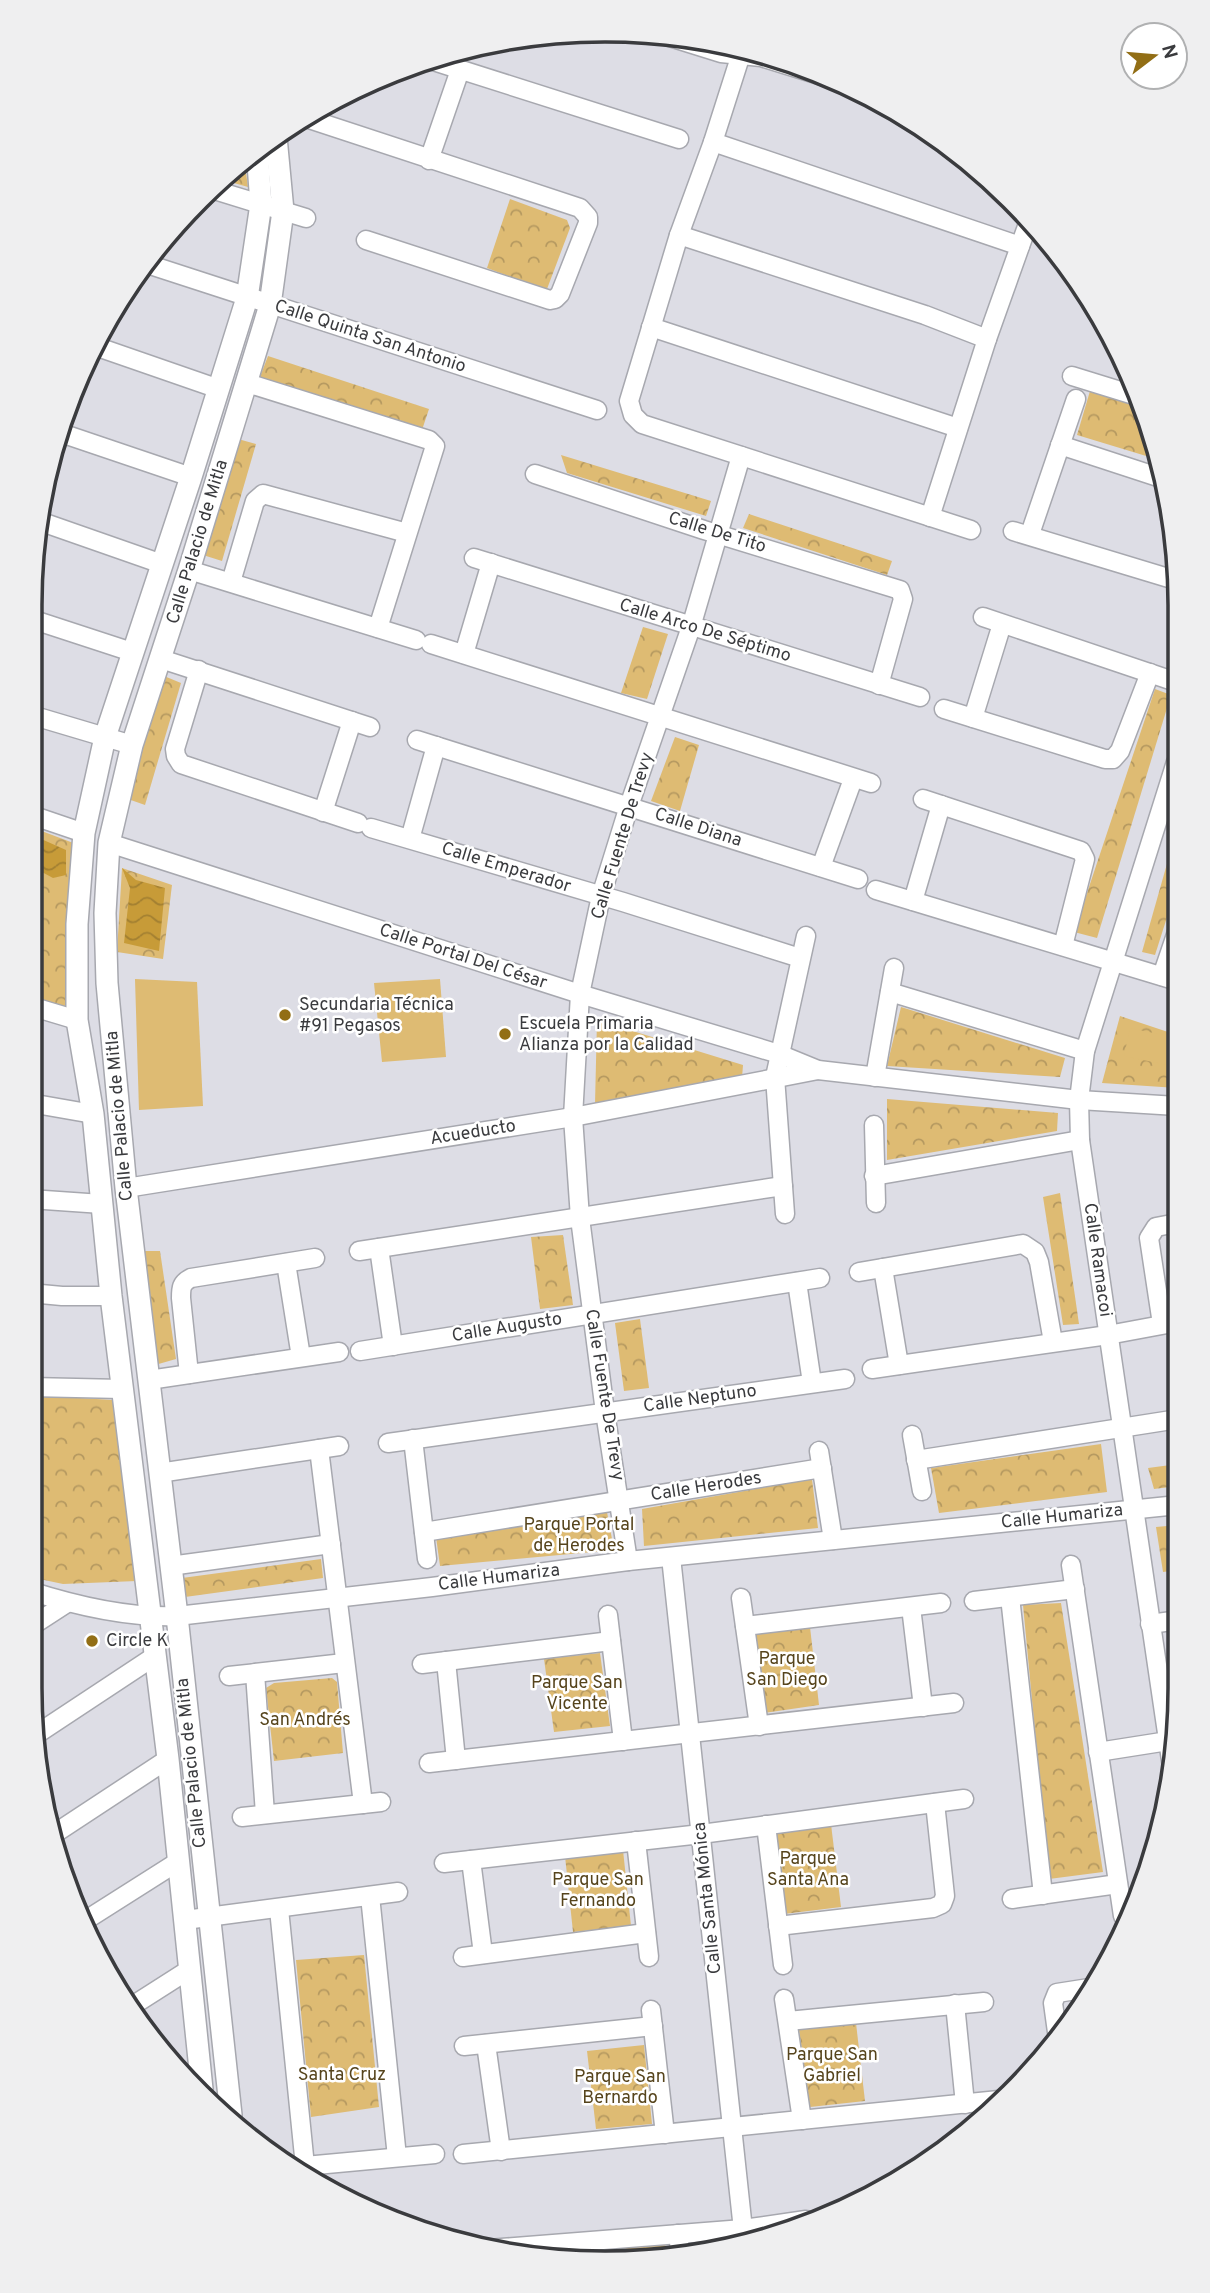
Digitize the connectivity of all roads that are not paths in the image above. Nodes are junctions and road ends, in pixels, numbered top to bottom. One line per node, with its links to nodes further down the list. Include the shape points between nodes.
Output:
1 (740, 58): 6 (street)
2 (446, 65): 3 (street)
3 (460, 70): 5 (street); 8 (street)
4 (317, 122): 8 (street)
5 (679, 139)
6 (713, 142): 15 (street); 17 (street)
7 (277, 147): 12 (main road, Calle Palacio de Mitla)
8 (429, 160): 16 (street, via 585,212 588,223 559,296 550,300)
9 (258, 162): 11 (main road, Calle Palacio de Mitla)
10 (223, 192): 11 (street)
11 (261, 204): 12 (street); 19 (main road, Calle Palacio de Mitla)
12 (283, 211): 13 (street); 20 (main road, Calle Palacio de Mitla)
13 (306, 218)
14 (1026, 232): 17 (street)
15 (679, 235): 21 (street); 22 (street)
16 (366, 240)
17 (1020, 246): 22 (street)
18 (155, 267): 19 (street, Calle Quinta San Antonio)
19 (247, 298): 20 (street, Calle Quinta San Antonio); 26 (main road, Calle Palacio de Mitla)
20 (270, 305): 25 (main road, Calle Palacio de Mitla); 29 (street, Calle Quinta San Antonio)
21 (651, 327): 30 (street); 33 (street, via 629,401 633,415 642,424)
22 (987, 339): 30 (street)
23 (104, 349): 26 (street)
24 (1072, 376): 27 (street)
25 (247, 383): 40 (street, via 429,440 435,452); 43 (main road, Calle Palacio de Mitla)
26 (219, 389): 36 (main road, Calle Palacio de Mitla)
27 (1126, 393)
28 (1076, 399): 32 (street)
29 (597, 410)
30 (958, 428): 37 (street)
31 (68, 436): 36 (street)
32 (1060, 445): 35 (street); 44 (street, via 1021,533)
33 (741, 456): 37 (street); 41 (street, Calle Fuente De Trevy)
34 (535, 474): 41 (street, Calle De Tito)
35 (1153, 475)
36 (191, 477): 42 (main road, Calle Palacio de Mitla)
37 (930, 517): 39 (street)
38 (48, 524): 42 (street)
39 (971, 530)
40 (407, 533): 45 (street, via 263,494 255,501); 50 (street)
41 (719, 534): 49 (street, Calle Fuente De Trevy); 57 (street, Calle De Tito, via 900,590 903,599)
42 (162, 564): 51 (main road, Calle Palacio de Mitla)
43 (189, 570): 45 (street); 53 (main road, Calle Palacio de Mitla)
44 (1167, 578)
45 (231, 582): 50 (street)
46 (983, 617): 48 (street)
47 (42, 623): 51 (street)
48 (1002, 624): 55 (street); 62 (street)
49 (691, 627): 52 (street, Calle Arco De Séptimo, via 482,561); 57 (street, Calle Arco De Séptimo); 60 (street, Calle Fuente De Trevy)
50 (378, 628): 52 (street)
51 (132, 652): 65 (main road, Calle Palacio de Mitla)
52 (464, 654): 60 (street)
53 (161, 659): 54 (street); 67 (main road, Calle Palacio de Mitla)
54 (199, 670): 63 (street); 73 (street, Calle Emperador, via 175,750 178,761)
55 (1150, 673): 56 (street); 62 (street, via 1113,759)
56 (1168, 679)
57 (879, 685): 58 (street, Calle Arco De Séptimo)
58 (920, 698)
59 (944, 709): 62 (street)
60 (661, 716): 71 (street, Calle Fuente De Trevy); 78 (street, via 862,781)
61 (42, 718): 65 (street)
62 (973, 718)
63 (352, 721): 64 (street); 73 (street)
64 (370, 727)
65 (104, 737): 67 (street); 75 (main road, Calle Palacio de Mitla)
66 (417, 740): 68 (street, Calle Diana)
67 (132, 745): 77 (main road, Calle Palacio de Mitla)
68 (436, 746): 71 (street, Calle Diana); 76 (street)
69 (1168, 788): 86 (street, Calle Ramacoi)
70 (923, 799): 72 (street)
71 (629, 806): 78 (street, Calle Diana); 81 (street, Calle Fuente De Trevy)
72 (941, 806): 82 (street); 84 (street, via 1081,851 1085,859)
73 (323, 812): 76 (street, Calle Emperador)
74 (42, 819): 75 (street)
75 (84, 833): 92 (main road, Calle Palacio de Mitla, via 77,924)
76 (410, 839): 81 (street, Calle Emperador)
77 (109, 843): 90 (street, Calle Portal Del César); 107 (main road, Calle Palacio de Mitla, via 107,983)
78 (821, 867): 79 (street, Calle Diana)
79 (858, 880)
80 (876, 890): 82 (street)
81 (601, 896): 85 (street, Calle Emperador); 90 (street, Calle Fuente De Trevy)
82 (913, 901): 84 (street)
83 (806, 936): 85 (street)
84 (1063, 946): 86 (street)
85 (800, 958): 94 (street)
86 (1114, 961): 88 (street); 93 (street, Calle Ramacoi)
87 (894, 968): 89 (street)
88 (1168, 978)
89 (890, 992): 93 (street); 97 (street)
90 (580, 994): 94 (street, Calle Portal Del César); 102 (street, Calle Fuente De Trevy)
91 (42, 1010): 92 (street)
92 (77, 1020): 101 (main road, Calle Palacio de Mitla)
93 (1085, 1051): 98 (street, Calle Ramacoi)
94 (779, 1054): 95 (street, Calle Portal Del César); 96 (street)
95 (818, 1070): 96 (street, Acueducto); 97 (street)
96 (775, 1077): 102 (street, Acueducto); 106 (street)
97 (875, 1077): 98 (street)
98 (1079, 1100): 100 (street); 104 (street, Calle Ramacoi)
99 (42, 1105): 101 (street)
100 (1168, 1105)
101 (93, 1115): 110 (main road, Calle Palacio de Mitla)
102 (573, 1117): 107 (street, Acueducto); 112 (street, Calle Fuente De Trevy)
103 (874, 1125): 105 (street)
104 (1080, 1140): 105 (street); 127 (street, Calle Ramacoi)
105 (874, 1176): 109 (street)
106 (783, 1186): 111 (street); 112 (street)
107 (126, 1188): 137 (main road, Calle Palacio de Mitla)
108 (42, 1200): 110 (street)
109 (876, 1203)
110 (102, 1204): 123 (main road, Calle Palacio de Mitla)
111 (785, 1214)
112 (580, 1218): 114 (street); 124 (street, Calle Fuente De Trevy)
113 (1168, 1225): 125 (street, via 1156,1227 1149,1238)
114 (379, 1248): 115 (street); 129 (street)
115 (359, 1251)
116 (315, 1258): 117 (street)
117 (286, 1263): 132 (street); 135 (street, via 184,1281)
118 (883, 1268): 119 (street); 128 (street, via 1023,1244 1030,1247 1039,1262); 133 (street)
119 (859, 1272)
120 (820, 1278): 121 (street, Calle Augusto)
121 (797, 1282): 124 (street, Calle Augusto); 138 (street)
122 (42, 1294): 123 (street)
123 (111, 1296): 140 (main road, Calle Palacio de Mitla)
124 (592, 1314): 129 (street, Calle Augusto); 141 (street, Calle Fuente De Trevy)
125 (1168, 1315)
126 (1168, 1323): 127 (street)
127 (1108, 1335): 128 (street); 143 (street, Calle Ramacoi)
128 (1053, 1342): 133 (street)
129 (393, 1346): 130 (street, Calle Augusto)
130 (360, 1351)
131 (339, 1352): 132 (street)
132 (301, 1357): 135 (street)
133 (899, 1365): 134 (street)
134 (872, 1369)
135 (189, 1374): 137 (street)
136 (845, 1378): 138 (street, Calle Neptuno)
137 (149, 1380): 150 (main road, Calle Palacio de Mitla)
138 (812, 1383): 141 (street, Calle Neptuno)
139 (42, 1387): 140 (street)
140 (122, 1389): 174 (main road, Calle Palacio de Mitla)
141 (605, 1412): 145 (street, Calle Neptuno); 152 (street, Calle Fuente De Trevy)
142 (1168, 1420): 143 (street)
143 (1121, 1427): 149 (street); 154 (street, Calle Ramacoi)
144 (912, 1435): 149 (street)
145 (412, 1439): 146 (street, Calle Neptuno); 155 (street)
146 (388, 1443)
147 (339, 1446): 148 (street)
148 (319, 1449): 150 (street); 157 (street)
149 (916, 1460): 151 (street)
150 (159, 1473): 162 (main road, Calle Palacio de Mitla)
151 (922, 1491)
152 (621, 1501): 155 (street, Calle Herodes); 156 (street, Calle Herodes, via 821,1459); 160 (street, Calle Fuente De Trevy)
153 (1168, 1505): 154 (street, Calle Humariza)
154 (1135, 1509): 156 (street, Calle Humariza); 177 (street, Calle Ramacoi)
155 (424, 1532): 159 (street)
156 (833, 1541): 158 (street, Calle Humariza)
157 (331, 1544): 162 (street); 165 (street)
158 (671, 1557): 160 (street, Calle Humariza); 191 (street, Calle Santa Mónica)
159 (427, 1559)
160 (628, 1561): 165 (street, Calle Humariza)
161 (1071, 1565): 163 (street)
162 (170, 1566): 173 (main road, Calle Palacio de Mitla)
163 (1074, 1589): 166 (street); 194 (street)
164 (42, 1595): 169 (street, Calle Humariza)
165 (338, 1597): 173 (street, Calle Humariza); 182 (street)
166 (1010, 1597): 168 (street); 211 (street)
167 (741, 1598): 178 (street)
168 (974, 1601)
169 (67, 1602): 174 (street, Calle Humariza); 175 (street)
170 (940, 1603): 171 (street)
171 (911, 1607): 178 (street); 187 (street)
172 (608, 1615): 179 (street)
173 (177, 1616): 174 (street, Calle Humariza); 217 (main road, Calle Palacio de Mitla)
174 (150, 1617): 180 (main road, Calle Palacio de Mitla)
175 (42, 1619)
176 (1168, 1622): 177 (street)
177 (1150, 1624): 190 (street, Calle Ramacoi)
178 (745, 1626): 188 (street)
179 (611, 1641): 181 (street); 192 (street)
180 (155, 1656): 189 (street); 195 (main road, Calle Palacio de Mitla)
181 (446, 1661): 183 (street); 196 (street)
182 (344, 1663): 184 (street); 200 (street, via 372,1803)
183 (422, 1664)
184 (255, 1673): 185 (street); 200 (street)
185 (229, 1676)
186 (954, 1703): 187 (street)
187 (923, 1707): 188 (street)
188 (759, 1726): 191 (street)
189 (44, 1730)
190 (1166, 1731)
191 (690, 1733): 192 (street); 204 (street, Calle Santa Mónica)
192 (623, 1741): 196 (street)
193 (1165, 1741): 194 (street)
194 (1098, 1752): 209 (street)
195 (168, 1759): 203 (street); 207 (main road, Calle Palacio de Mitla)
196 (456, 1759): 197 (street)
197 (429, 1763)
198 (964, 1799): 199 (street)
199 (935, 1802): 202 (street); 219 (street, via 945,1896 942,1904)
200 (265, 1814): 201 (street)
201 (242, 1817)
202 (766, 1825): 204 (street); 219 (street)
203 (60, 1831)
204 (701, 1834): 205 (street); 240 (street, Calle Santa Mónica)
205 (636, 1841): 206 (street); 220 (street)
206 (471, 1860): 208 (street); 221 (street)
207 (179, 1861): 216 (street); 218 (main road, Calle Palacio de Mitla)
208 (444, 1863)
209 (1118, 1884): 211 (street); 215 (street)
210 (398, 1892): 212 (street)
211 (1042, 1895): 213 (street)
212 (370, 1896): 214 (street); 245 (street)
213 (1012, 1899)
214 (279, 1909): 217 (street); 246 (street)
215 (1122, 1910)
216 (91, 1917)
217 (209, 1918): 218 (street); 238 (main road, Calle Palacio de Mitla)
218 (185, 1920): 225 (main road, Calle Palacio de Mitla)
219 (778, 1926): 224 (street)
220 (646, 1933): 221 (street); 223 (street)
221 (483, 1954): 222 (street)
222 (463, 1957)
223 (649, 1957)
224 (783, 1965)
225 (190, 1969): 228 (street); 235 (main road, Calle Palacio de Mitla)
226 (1080, 1989): 232 (street, via 1057,1993)
227 (785, 1999): 231 (street)
228 (138, 2002)
229 (984, 2002): 230 (street)
230 (955, 2004): 231 (street); 237 (street)
231 (788, 2021): 239 (street)
232 (1056, 2025)
233 (485, 2044): 234 (street); 241 (street, via 652,2018); 242 (street)
234 (464, 2046)
235 (197, 2075)
236 (986, 2101): 237 (street)
237 (965, 2104): 239 (street)
238 (230, 2107)
239 (803, 2120): 240 (street)
240 (732, 2127): 241 (street); 250 (street, Calle Santa Mónica)
241 (665, 2134): 242 (street)
242 (501, 2151): 244 (street)
243 (435, 2154): 245 (street)
244 (463, 2154)
245 (397, 2157): 247 (street)
246 (304, 2164)
247 (313, 2170)
248 (678, 2234): 249 (street); 251 (street); 252 (street)
249 (742, 2234)
250 (743, 2234)
251 (530, 2246)
252 (679, 2246)

